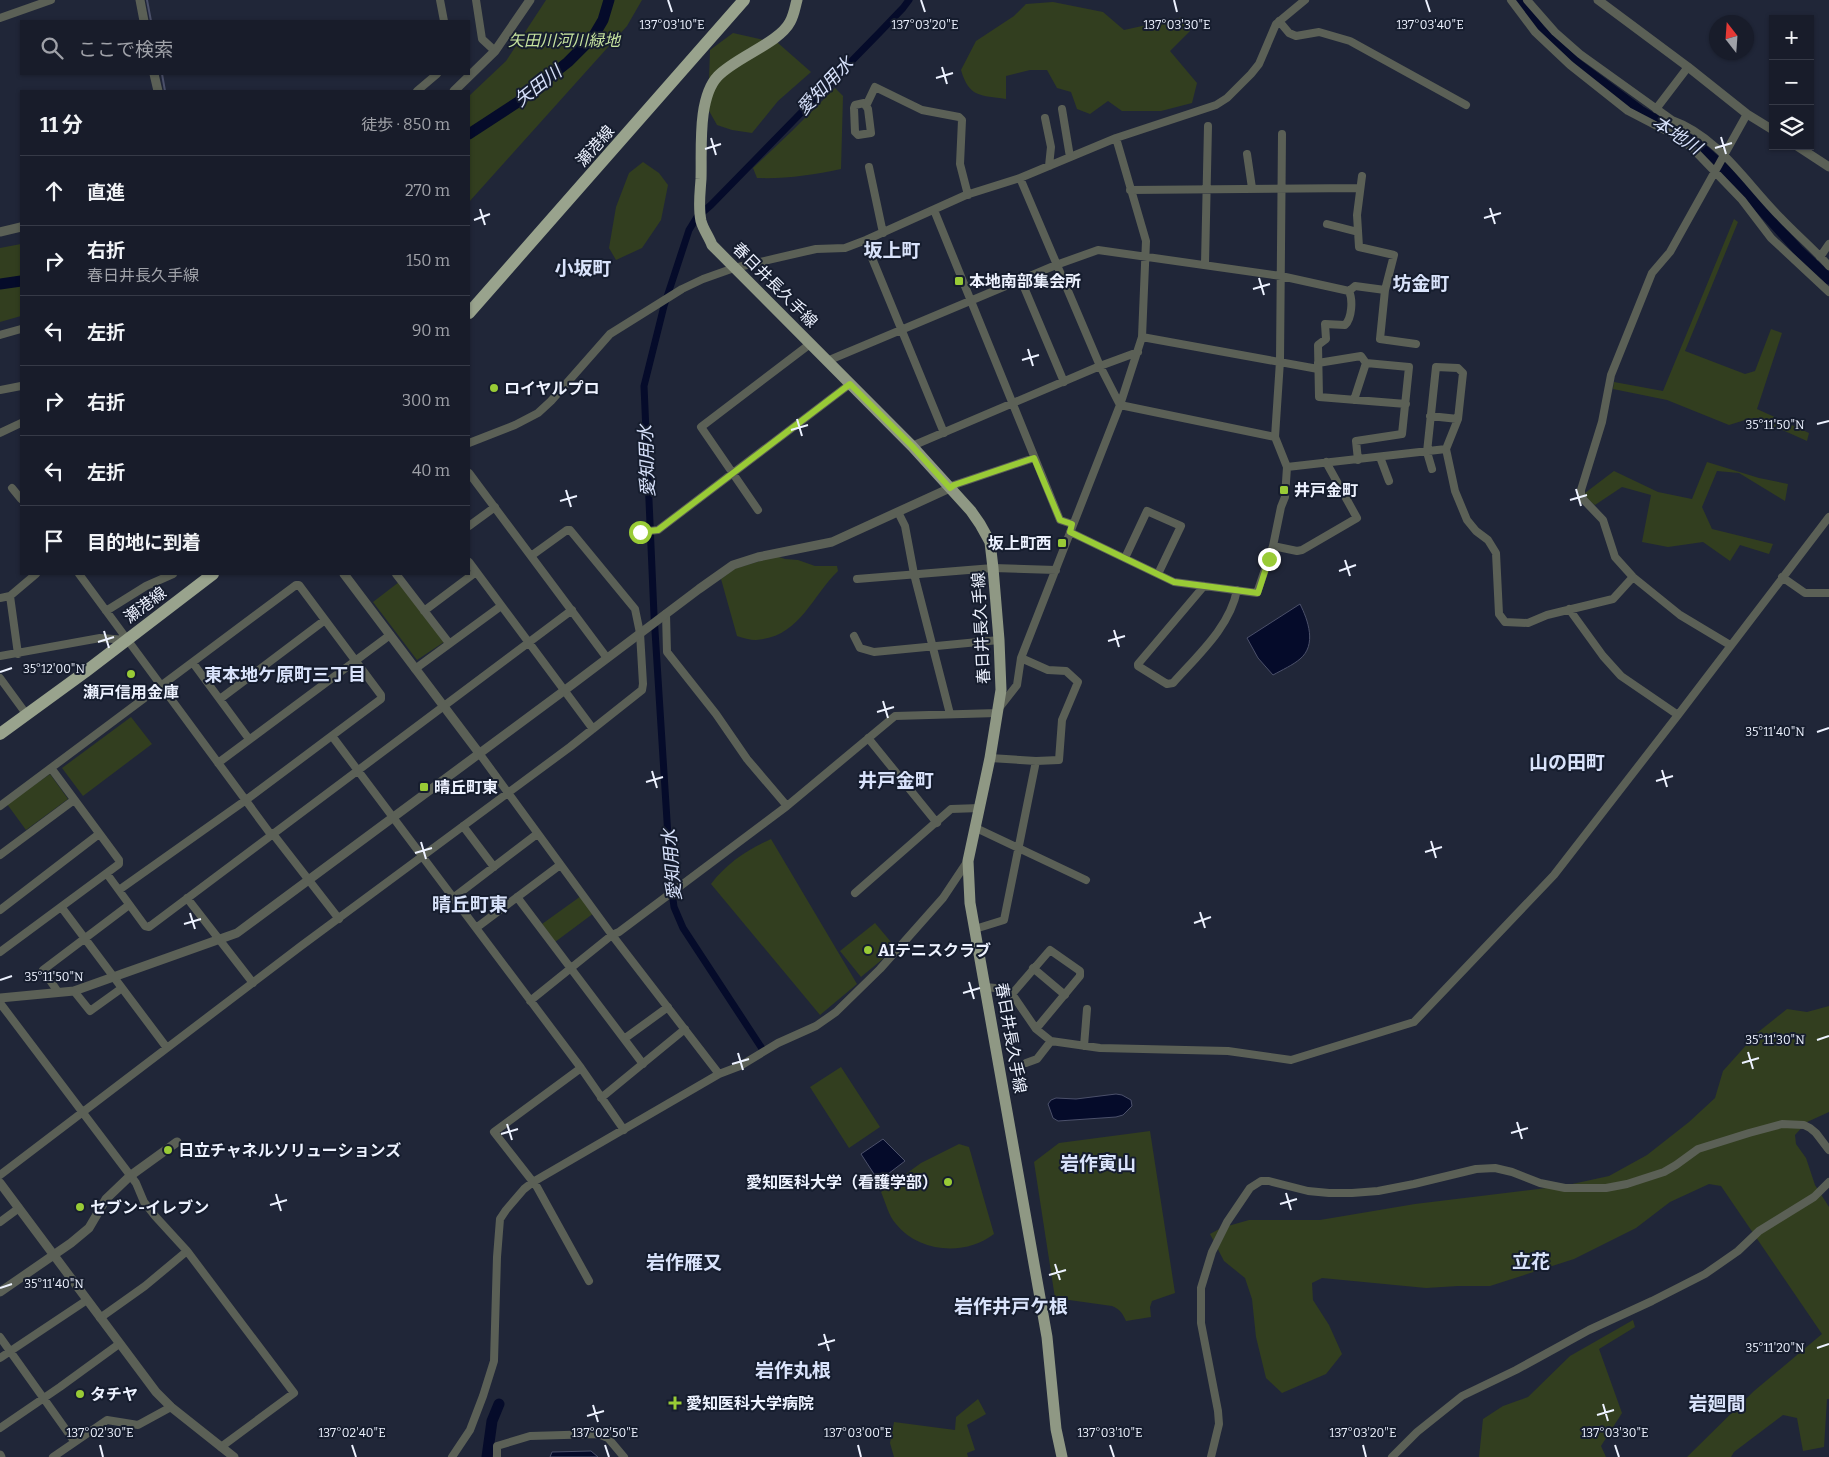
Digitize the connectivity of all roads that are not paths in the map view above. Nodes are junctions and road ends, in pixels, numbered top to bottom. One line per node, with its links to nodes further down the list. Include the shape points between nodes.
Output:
1 (51, 0): 12 (street)
2 (140, 0): 13 (street)
3 (440, 0): 14 (street)
4 (476, 0): 16 (street, via 482,39)
5 (530, 0): 16 (street)
6 (744, 0): 69 (highway, 瀬港線)
7 (798, 0): 62 (main road, 春日井長久手線, via 784,30 718,75 708,94 702,127 699,204 702,223 712,245)
8 (1305, 0): 15 (street)
9 (1511, 0): 40 (street, via 1536,32 1570,64 1628,111 1678,137)
10 (1527, 0): 26 (street, via 1580,54)
11 (1598, 0): 17 (street)
12 (0, 18)
13 (144, 20)
14 (444, 20)
15 (1279, 21): 23 (street, via 1296,36 1319,32 1350,41); 32 (street, via 1259,64 1227,98 1216,105)
16 (495, 51): 22 (street)
17 (1688, 67): 26 (street); 27 (street)
18 (154, 75): 20 (street)
19 (436, 75): 21 (street)
20 (158, 90)
21 (418, 90)
22 (455, 90)
23 (1466, 105)
24 (866, 106): 48 (street, via 875,87 922,110 959,117 962,120 960,164)
25 (1062, 109): 36 (street)
26 (1656, 109): 35 (street, via 1686,125)
27 (1747, 114): 30 (street); 35 (street)
28 (1045, 118): 37 (street, via 1051,147)
29 (1208, 126): 46 (street)
30 (1769, 128)
31 (1282, 134): 43 (street)
32 (1116, 138): 36 (street); 47 (street)
33 (1803, 150): 39 (street)
34 (1247, 154): 44 (street)
35 (1723, 156): 40 (street); 58 (street)
36 (1070, 157): 37 (street)
37 (1049, 166): 42 (street)
38 (869, 167): 54 (street)
39 (1829, 167)
40 (1715, 173): 67 (street, via 1742,200 1771,238); 134 (street, via 1670,252 1652,273 1611,375 1602,422 1580,490 1582,497 1603,520 1615,557)
41 (1362, 176): 45 (street)
42 (1020, 178): 48 (street); 60 (street)
43 (1282, 187): 44 (street); 45 (street); 63 (street)
44 (1252, 188): 46 (street)
45 (1360, 188): 53 (street)
46 (1207, 189): 47 (street); 59 (street)
47 (1130, 190): 57 (street, via 1146,241)
48 (968, 195): 49 (street)
49 (934, 210): 54 (street); 68 (street)
50 (1327, 224): 53 (street)
51 (20, 227): 52 (street)
52 (0, 232)
53 (1358, 232): 65 (street, via 1360,247 1394,255)
54 (883, 233): 55 (street)
55 (864, 241): 62 (street, via 845,248 816,249); 71 (street)
56 (1829, 244): 58 (street)
57 (1146, 256): 59 (street); 60 (street, via 1098,250); 73 (street)
58 (1820, 257): 61 (street)
59 (1205, 264): 63 (street)
60 (1056, 265): 64 (street); 80 (street)
61 (1829, 266)
62 (734, 268): 74 (main road, 春日井長久手線); 96 (street, via 682,289 610,334 538,412)
63 (1281, 276): 66 (street); 78 (street)
64 (1021, 280): 68 (street); 82 (street)
65 (1385, 290): 66 (street, via 1355,286); 75 (street, via 1380,339)
66 (1349, 291): 81 (street, via 1352,296 1350,321 1345,325 1325,324 1326,339 1318,345)
67 (1829, 292)
68 (971, 302): 71 (street); 87 (street)
69 (470, 312)
70 (20, 330): 72 (street)
71 (901, 330): 77 (street); 94 (street)
72 (0, 335)
73 (1142, 337): 76 (street); 78 (street)
74 (810, 344): 77 (main road, 春日井長久手線); 106 (street, via 701,427)
75 (1416, 344)
76 (1138, 352): 80 (street); 89 (street)
77 (827, 361): 83 (main road, 春日井長久手線)
78 (1280, 361): 81 (street); 95 (street)
79 (1366, 363): 81 (street, via 1361,356); 86 (street); 88 (street, via 1409,367)
80 (1100, 366): 82 (street); 89 (street)
81 (1318, 366): 86 (street, via 1319,397)
82 (1064, 382): 87 (street)
83 (850, 384): 97 (main road, 春日井長久手線); 106 (street)
84 (20, 386): 85 (street)
85 (0, 390)
86 (1354, 400): 88 (street)
87 (1012, 404): 94 (street); 101 (street)
88 (1406, 404): 102 (street, via 1402,434 1356,441)
89 (1120, 405): 95 (street); 117 (street)
90 (1430, 416): 91 (street); 91 (street, via 1436,367 1458,368 1463,373); 99 (street)
91 (1458, 418): 98 (street)
92 (20, 424): 93 (street)
93 (0, 432)
94 (944, 433): 97 (street)
95 (1275, 437): 104 (street)
96 (470, 443)
97 (912, 446): 110 (main road, 春日井長久手線)
98 (1446, 449): 99 (street); 143 (street, via 1455,492 1467,520 1488,540 1496,553 1499,614 1505,622 1528,624)
99 (1427, 452): 100 (street); 105 (street)
100 (1380, 457): 102 (street); 108 (street)
101 (1034, 458): 110 (street); 117 (street, via 1060,520)
102 (1358, 460): 103 (street)
103 (1326, 462): 104 (street); 119 (street, via 1357,518 1302,550)
104 (1287, 467): 119 (street, via 1285,497)
105 (1432, 469)
106 (732, 473): 113 (street); 118 (street, via 658,530)
107 (470, 474): 112 (street)
108 (1389, 482)
109 (12, 488): 111 (street)
110 (950, 488): 114 (street); 123 (main road, 春日井長久手線, via 986,533 992,548)
111 (20, 498)
112 (495, 507): 116 (street); 120 (street)
113 (758, 510)
114 (898, 512): 126 (street); 147 (street, via 832,542 733,565)
115 (1829, 517): 135 (street)
116 (470, 525)
117 (1071, 528): 121 (street); 124 (street)
118 (640, 532)
119 (1273, 546): 138 (street, via 1258,593)
120 (530, 556): 144 (street); 149 (street, via 570,530 635,609)
121 (1125, 558): 127 (street); 127 (street, via 1147,511 1181,526)
122 (470, 563): 125 (street)
123 (993, 568): 124 (street); 126 (street); 153 (main road, 春日井長久手線)
124 (1056, 570): 161 (street)
125 (476, 572): 142 (street); 146 (street)
126 (914, 574): 136 (street); 157 (street)
127 (1158, 574): 137 (street, via 1174,582)
128 (35, 575): 140 (street)
129 (81, 575): 145 (street)
130 (171, 575): 145 (street)
131 (212, 575): 152 (highway, 瀬港線)
132 (345, 575): 150 (street)
133 (400, 575): 146 (street)
134 (1633, 577): 143 (street, via 1613,598); 156 (street, via 1680,614)
135 (1782, 577): 139 (street, via 1805,593); 156 (street)
136 (857, 579)
137 (1204, 586): 138 (street); 138 (street, via 1138,664 1167,684 1173,683 1218,631 1235,602)
138 (1237, 590)
139 (1829, 593)
140 (10, 596): 141 (street); 158 (street)
141 (0, 598)
142 (501, 606): 154 (street); 155 (street)
143 (1569, 609): 173 (street, via 1622,676)
144 (572, 610): 154 (street); 160 (street)
145 (106, 611): 152 (street)
146 (424, 611): 155 (street)
147 (663, 615): 149 (street); 189 (street, via 667,652)
148 (325, 620): 162 (street); 163 (street, via 299,584); 168 (street)
149 (644, 630): 160 (street); 174 (street, via 642,690)
150 (390, 635): 162 (street); 164 (street)
151 (854, 636): 157 (street, via 864,651)
152 (127, 640): 158 (street, via 100,638); 166 (street); 172 (highway, 瀬港線)
153 (999, 640): 157 (street); 170 (main road, 春日井長久手線, via 1001,673)
154 (528, 642): 167 (street); 169 (street)
155 (449, 643): 164 (street)
156 (1730, 645): 173 (street)
157 (933, 646): 171 (street)
158 (18, 654): 159 (street)
159 (0, 656)
160 (607, 658): 167 (street)
161 (1021, 658): 170 (street, via 1017,686); 181 (street, via 1048,670 1066,671 1078,682 1062,720 1059,760)
162 (356, 660): 176 (street, via 381,699); 178 (street)
163 (193, 663): 166 (street); 168 (street)
164 (415, 669): 169 (street)
165 (0, 678): 172 (street)
166 (162, 686): 182 (street); 183 (street)
167 (566, 690): 174 (street); 179 (street)
168 (220, 699): 178 (street)
169 (443, 707): 179 (street); 184 (street)
170 (997, 712): 171 (street); 180 (main road, 春日井長久手線)
171 (950, 714): 177 (street, via 895,716)
172 (26, 715): 175 (highway, 瀬港線)
173 (1678, 715): 241 (street, via 1554,875 1414,1022 1291,1060 1228,1051)
174 (593, 729): 185 (street)
175 (0, 734)
176 (332, 736): 184 (street); 187 (street)
177 (868, 738): 189 (street); 192 (street)
178 (249, 739): 182 (street)
179 (479, 754): 185 (street); 191 (street)
180 (990, 758): 181 (street); 190 (main road, 春日井長久手線)
181 (1036, 761): 198 (street)
182 (218, 763): 187 (street)
183 (51, 768): 186 (street); 188 (street)
184 (358, 770): 191 (street); 196 (street)
185 (507, 794): 193 (street); 197 (street)
186 (74, 800): 195 (street); 199 (street)
187 (246, 800): 196 (street); 207 (street)
188 (0, 806)
189 (786, 806): 218 (street)
190 (980, 808): 192 (street, via 951,809); 194 (main road, 春日井長久手線)
191 (394, 817): 200 (street); 205 (street)
192 (937, 823): 208 (street)
193 (463, 826): 200 (street); 203 (street)
194 (976, 828): 198 (street); 201 (main road, 春日井長久手線)
195 (100, 834): 204 (street, via 119,860); 214 (street)
196 (273, 834): 205 (street); 210 (street)
197 (537, 834): 202 (street); 203 (street)
198 (1018, 849): 206 (street); 217 (street, via 1004,920)
199 (0, 856)
200 (423, 857): 211 (street); 215 (street)
201 (968, 861): 217 (main road, 春日井長久手線); 246 (street, via 943,898 880,970 836,1012 816,1026)
202 (560, 865): 209 (street); 218 (street)
203 (494, 867): 211 (street)
204 (107, 874): 207 (street); 213 (street)
205 (309, 879): 215 (street); 220 (street, via 237,933)
206 (1086, 880)
207 (119, 890): 212 (street)
208 (855, 893)
209 (517, 897): 216 (street); 222 (street)
210 (187, 898): 212 (street, via 147,927); 220 (street)
211 (453, 898): 216 (street)
212 (129, 905): 219 (street)
213 (62, 908): 219 (street); 221 (street)
214 (0, 910)
215 (339, 919): 225 (street)
216 (476, 928): 233 (street)
217 (975, 929): 226 (main road, 春日井長久手線)
218 (612, 935): 222 (street); 235 (street)
219 (86, 939): 224 (street); 229 (street, via 43,970)
220 (219, 939): 224 (street); 225 (street)
221 (0, 952)
222 (570, 968): 233 (street); 239 (street)
223 (1033, 968): 230 (street); 231 (street); 231 (street, via 1050,950 1080,971 1080,976)
224 (113, 976): 227 (street); 228 (street)
225 (253, 983): 242 (street)
226 (986, 987): 230 (street); 279 (main road, 春日井長久手線, via 1047,1337)
227 (122, 988): 228 (street, via 90,1011); 242 (street)
228 (74, 991): 229 (street)
229 (58, 992): 232 (street)
230 (1012, 994): 237 (street)
231 (1065, 994): 237 (street)
232 (0, 998)
233 (530, 1001): 245 (street)
234 (0, 1003): 248 (street)
235 (668, 1007): 238 (street); 239 (street)
236 (1087, 1009): 241 (street)
237 (1036, 1029): 240 (street)
238 (685, 1030): 244 (street); 246 (street)
239 (624, 1039): 244 (street)
240 (1051, 1041): 241 (street); 243 (street, via 1037,1059)
241 (1084, 1046)
242 (167, 1048): 248 (street)
243 (1026, 1063)
244 (643, 1064): 247 (street)
245 (581, 1068): 247 (street); 255 (street, via 494,1132)
246 (719, 1074): 249 (street)
247 (601, 1098): 249 (street)
248 (82, 1111): 252 (street); 253 (street)
249 (624, 1130): 255 (street)
250 (177, 1142): 253 (street)
251 (1829, 1150): 280 (street, via 1810,1128 1782,1124 1698,1150 1664,1172 1606,1188 1565,1188 1495,1168 1476,1168 1414,1184 1352,1194 1329,1194 1261,1181 1250,1188 1227,1222 1212,1252 1201,1288 1201,1323 1219,1424)
252 (0, 1175)
253 (130, 1176): 259 (street, via 144,1202); 260 (street, via 106,1199 89,1228)
254 (0, 1182): 257 (street)
255 (533, 1182): 261 (street); 276 (street, via 500,1220 494,1360 470,1430 460,1437)
256 (1829, 1182): 281 (street, via 1814,1197 1759,1232 1705,1274 1462,1396)
257 (19, 1208): 258 (street); 260 (street)
258 (0, 1222)
259 (187, 1251): 264 (street); 273 (street, via 294,1393)
260 (53, 1254): 262 (street); 263 (street)
261 (589, 1281)
262 (0, 1292)
263 (87, 1300): 264 (street); 267 (street)
264 (100, 1318): 266 (street)
265 (0, 1337): 267 (street)
266 (119, 1344): 269 (street); 270 (street)
267 (10, 1351): 268 (street); 269 (street)
268 (0, 1358)
269 (43, 1398): 271 (street); 272 (street)
270 (171, 1407): 272 (street, via 138,1425 107,1420); 273 (street)
271 (0, 1428)
272 (74, 1441): 274 (street)
273 (221, 1447): 275 (street)
274 (53, 1457)
275 (234, 1457)
276 (452, 1457)
277 (497, 1457): 278 (street, via 496,1446 520,1438 591,1434 608,1438)
278 (624, 1457)
279 (1062, 1457)
280 (1211, 1457)
281 (1392, 1457)

